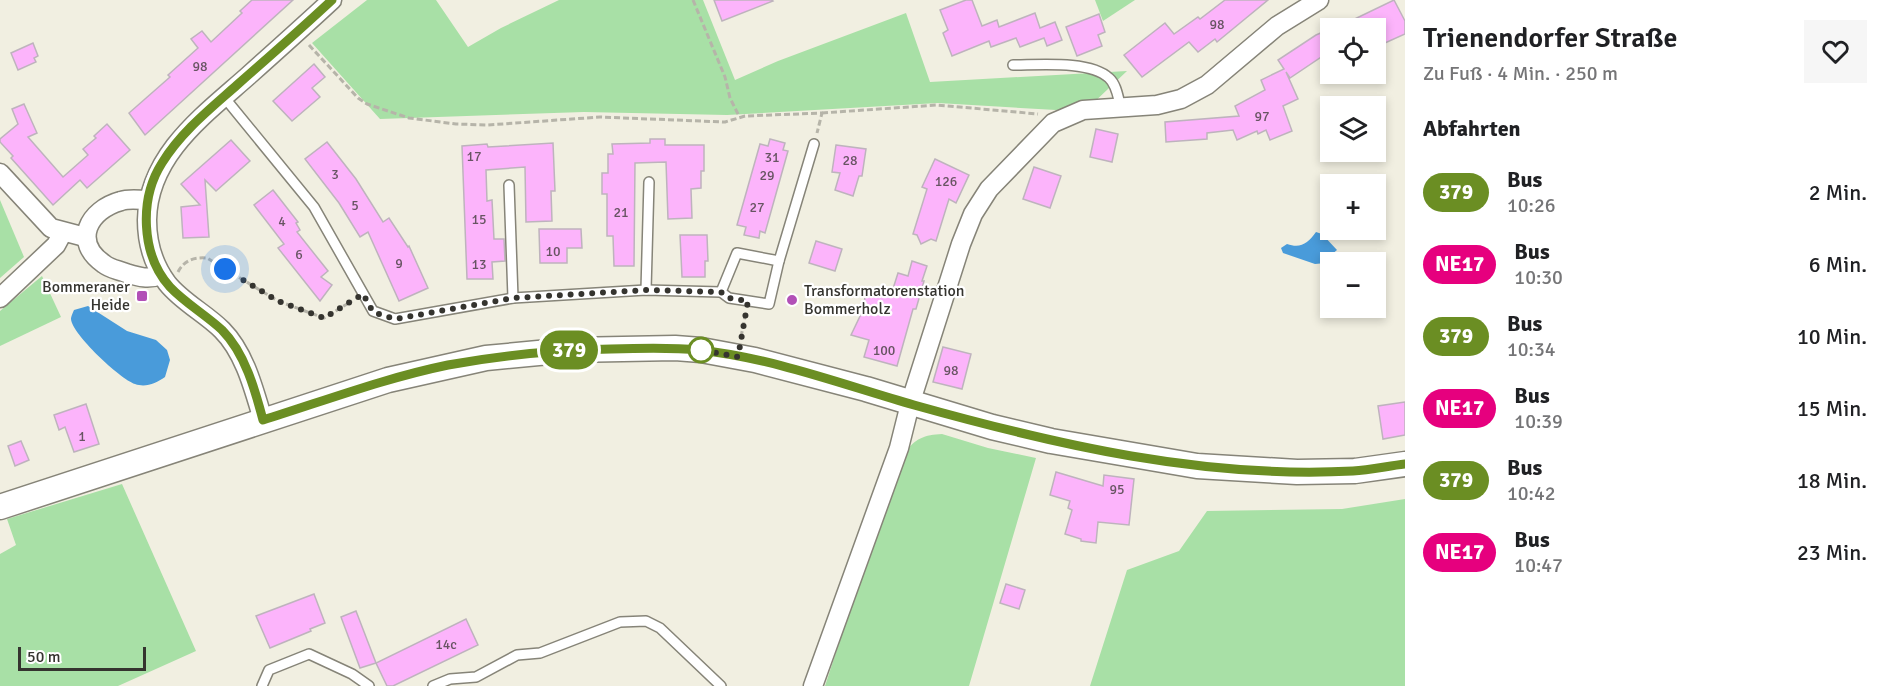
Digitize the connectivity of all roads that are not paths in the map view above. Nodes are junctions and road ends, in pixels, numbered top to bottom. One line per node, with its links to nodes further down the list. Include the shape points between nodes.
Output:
1 (332, 0): 4 (street)
2 (1319, 0): 5 (street, via 1277,26 1193,94 1163,104)
3 (1013, 65): 5 (lane, via 1072,66 1108,76 1115,86)
4 (224, 97): 10 (street, via 183,134 161,164); 18 (lane, via 314,207 373,312 395,319)
5 (1120, 108): 19 (street, via 1083,110 1053,123 990,189 973,214 961,244)
6 (814, 144): 13 (lane)
7 (0, 173): 11 (street, via 51,228)
8 (649, 182): 15 (lane)
9 (509, 184): 18 (lane)
10 (148, 200): 12 (street, via 113,203 93,215); 14 (street, via 149,243 155,266)
11 (63, 232): 12 (street); 17 (street, via 56,245)
12 (86, 237): 14 (street, via 92,253 105,265 139,277)
13 (779, 261): 16 (lane, via 736,253); 16 (lane, via 769,304 729,298)
14 (165, 280): 20 (street, via 236,348)
15 (646, 290): 16 (lane); 18 (lane)
16 (721, 292)
17 (0, 298)
18 (513, 298)
19 (910, 404): 20 (main road, via 738,357 692,350 633,348 541,351 445,366); 21 (main road, via 1051,441 1197,466 1297,472 1356,471); 27 (street)
20 (263, 420): 22 (main road)
21 (1405, 464)
22 (0, 507)
23 (262, 686): 24 (lane, via 269,670 309,654)
24 (369, 686)
25 (433, 686): 26 (lane, via 476,676 517,655 540,653 620,622 646,621 660,628)
26 (721, 686)
27 (813, 686)

